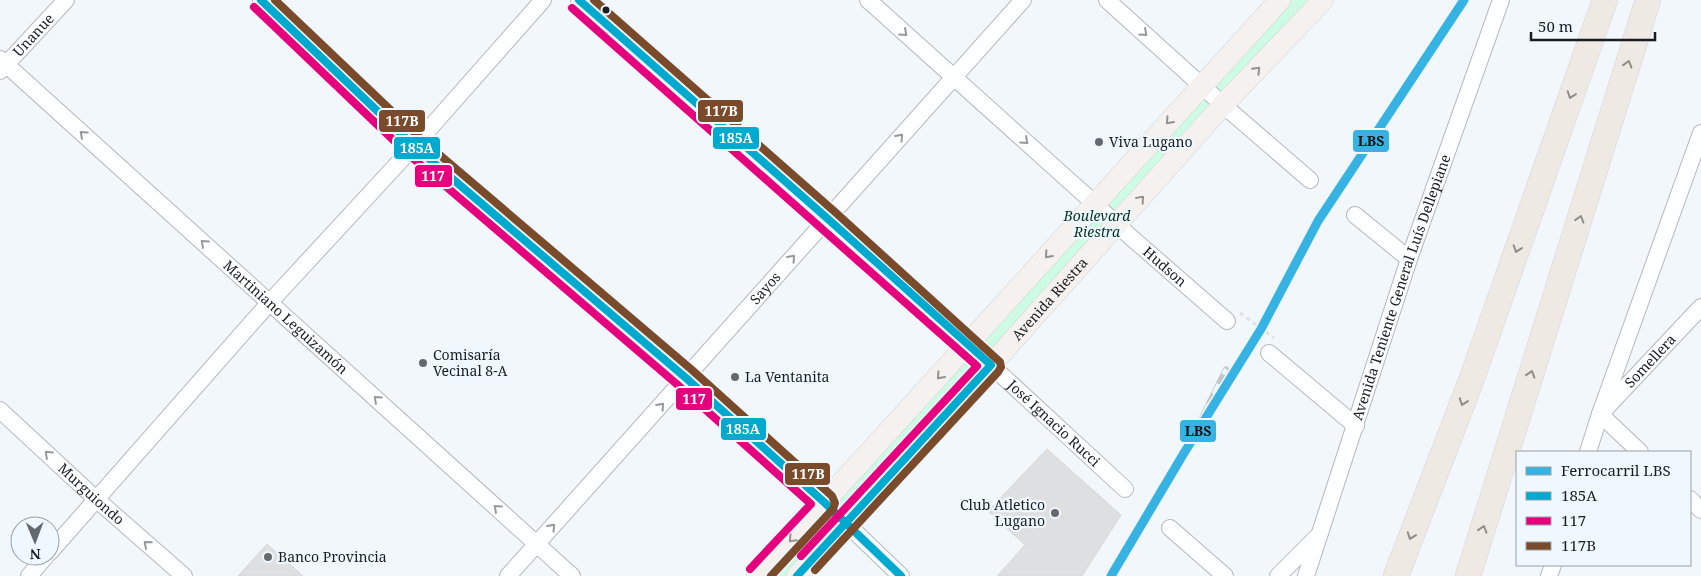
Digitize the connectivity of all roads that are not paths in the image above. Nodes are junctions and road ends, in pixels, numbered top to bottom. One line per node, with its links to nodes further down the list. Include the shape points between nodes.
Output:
1 (66, 0): 13 (street, Unanue)
2 (261, 0): 18 (street)
3 (543, 0): 18 (street)
4 (579, 0): 23 (street, José Ignacio Rucci)
5 (868, 0): 14 (street, Hudson, one-way to 14)
6 (1023, 0): 14 (street, Sayos)
7 (1107, 0): 15 (street, one-way to 15)
8 (1280, 0): 15 (main road)
9 (1323, 0): 16 (main road, Avenida Riestra, one-way to 9)
10 (1501, 0): 25 (street, Avenida Teniente General Luís Dellepiane)
11 (1605, 0): 59 (highway, one-way to 59, via 1471,381)
12 (1648, 0): 60 (highway, one-way to 12)
13 (2, 65): 26 (street, Martiniano Leguizamón, one-way to 13)
14 (953, 78): 21 (street, Hudson, one-way to 21); 23 (street, Sayos, one-way to 14)
15 (1201, 85): 16 (street); 21 (main road, one-way to 21)
16 (1223, 105): 20 (street); 24 (main road, Avenida Riestra, one-way to 16)
17 (1701, 133): 19 (street)
18 (414, 146): 26 (street); 32 (street)
19 (1698, 154): 34 (street)
20 (1310, 180)
21 (1095, 204): 24 (street, Hudson); 29 (main road, one-way to 29)
22 (1355, 215): 25 (street)
23 (828, 219): 29 (street, José Ignacio Rucci); 32 (street, Sayos, one-way to 23)
24 (1117, 225): 28 (street, Hudson); 31 (main road, Avenida Riestra)
25 (1409, 259): 35 (street, Avenida Teniente General Luís Dellepiane)
26 (270, 302): 39 (street); 47 (street, Martiniano Leguizamón, one-way to 26)
27 (1701, 307): 34 (street, Somellera)
28 (1227, 321)
29 (968, 344): 31 (street, José Ignacio Rucci); 41 (main road, one-way to 41)
30 (1269, 353): 35 (street)
31 (991, 365): 38 (street, José Ignacio Rucci); 43 (main road, Avenida Riestra)
32 (686, 378): 41 (street); 47 (street, Sayos, one-way to 32)
33 (0, 410): 39 (street, Murguiondo, one-way to 33)
34 (1600, 414): 36 (street); 37 (street)
35 (1356, 426): 45 (street, Avenida Teniente General Luís Dellepiane)
36 (1588, 451)
37 (1639, 451)
38 (1125, 489)
39 (96, 499): 46 (street); 50 (street, Murguiondo, one-way to 39)
40 (1691, 500): 42 (street)
41 (825, 503): 43 (street); 53 (main road, one-way to 53)
42 (1701, 510)
43 (846, 523): 54 (main road, Avenida Riestra); 55 (street)
44 (1170, 528): 56 (street)
45 (1320, 534): 57 (street); 58 (street, Avenida Teniente General Luís Dellepiane)
46 (60, 540)
47 (537, 544): 51 (street, Sayos); 52 (street, Martiniano Leguizamón)
48 (38, 566): 49 (street)
49 (29, 576)
50 (184, 576)
51 (508, 576)
52 (572, 576)
53 (757, 576)
54 (797, 576)
55 (901, 576)
56 (1225, 576)
57 (1278, 576)
58 (1306, 576)
59 (1396, 576)
60 (1468, 576)

